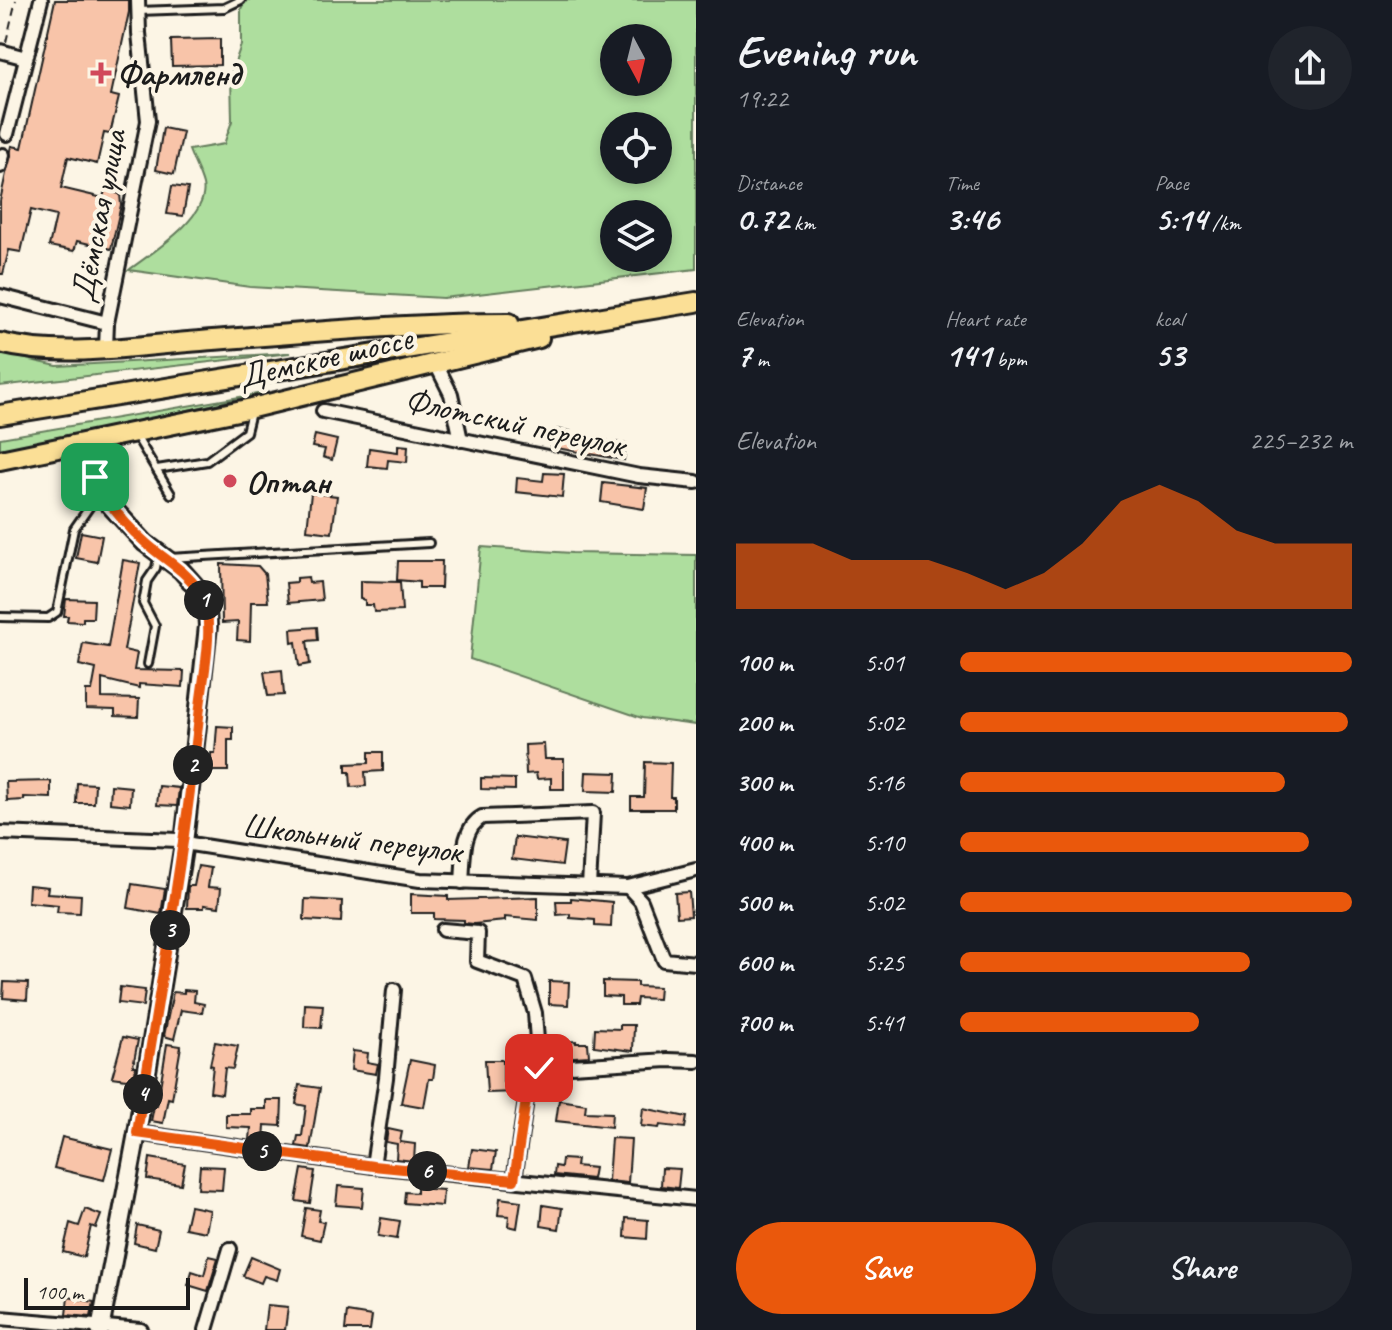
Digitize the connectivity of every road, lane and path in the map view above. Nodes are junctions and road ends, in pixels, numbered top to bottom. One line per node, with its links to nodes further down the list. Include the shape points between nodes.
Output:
1 (16, 0): 5 (path)
2 (41, 0): 6 (street)
3 (241, 0): 4 (lane, via 224,8)
4 (138, 6): 11 (street, Дёмская улица, via 148,121)
5 (2, 52): 6 (street)
6 (26, 58): 7 (street)
7 (7, 134)
8 (0, 296): 11 (street)
9 (696, 302): 10 (main road, Демское шоссе)
10 (664, 308): 12 (main road, Демское шоссе); 15 (main road, Демское шоссе)
11 (107, 323): 14 (street, Дёмская улица)
12 (564, 323): 14 (main road, via 458,323); 18 (main road, Демское шоссе)
13 (0, 343): 14 (main road, via 36,349)
14 (106, 348)
15 (436, 364): 16 (main road, Демское шоссе); 20 (street, via 451,394)
16 (252, 408): 19 (main road, Демское шоссе); 23 (lane, via 246,432 207,461)
17 (323, 411): 20 (street, Флотский переулок)
18 (0, 415)
19 (134, 433): 21 (main road, Демское шоссе); 23 (lane)
20 (461, 440): 24 (street, Флотский переулок, via 639,476)
21 (85, 443): 22 (main road, Демское шоссе); 25 (street)
22 (0, 460)
23 (157, 469): 26 (lane)
24 (696, 482)
25 (101, 490): 28 (street, via 121,519); 29 (lane, via 74,529 57,612 48,618)
26 (171, 494)
27 (429, 543): 28 (lane)
28 (162, 556): 30 (lane, via 147,581 143,603 155,626); 32 (street, via 197,588 207,610)
29 (0, 617)
30 (148, 664)
31 (0, 833): 32 (street, Школьный переулок)
32 (184, 843): 34 (street, Школьный переулок); 42 (street)
33 (696, 870): 36 (street, Школьный переулок)
34 (462, 882): 35 (street, Школьный переулок); 35 (street, via 471,823 482,817 593,813)
35 (589, 886): 36 (street, Школьный переулок)
36 (628, 887): 38 (street, via 641,901 664,960)
37 (443, 930): 41 (street, via 478,933 477,961 525,979 535,1013)
38 (696, 963)
39 (394, 990): 43 (street)
40 (696, 1061): 41 (street)
41 (539, 1068): 44 (street, via 526,1100)
42 (137, 1133): 43 (street); 48 (street)
43 (373, 1166): 44 (street)
44 (514, 1180): 45 (street)
45 (696, 1199)
46 (230, 1249): 50 (street)
47 (0, 1318): 48 (street)
48 (100, 1328): 49 (street)
49 (141, 1330)
50 (206, 1330)

